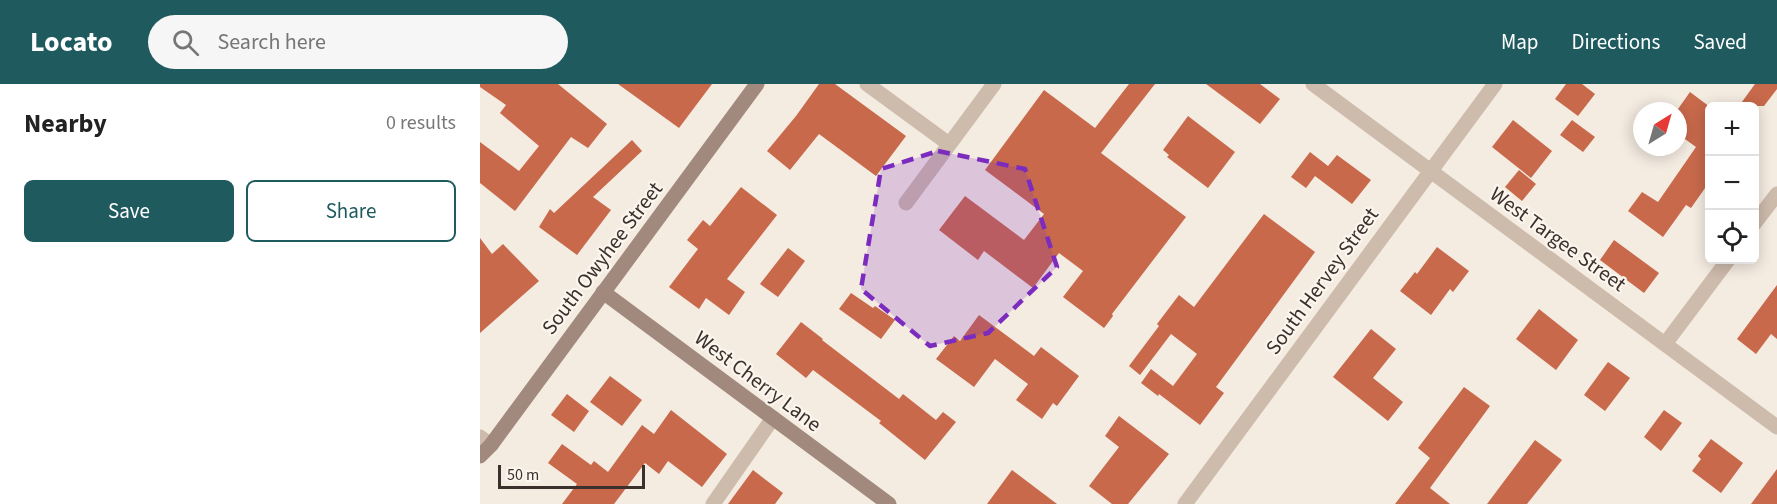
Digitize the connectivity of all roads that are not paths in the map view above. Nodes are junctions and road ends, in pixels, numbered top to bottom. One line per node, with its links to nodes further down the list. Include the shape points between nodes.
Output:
1 (757, 84): 12 (street, South Owyhee Street)
2 (867, 84): 6 (street)
3 (994, 84): 6 (street)
4 (1313, 84): 7 (street, West Targee Street)
5 (1495, 84): 7 (street, South Hervey Street)
6 (949, 144): 9 (street)
7 (1430, 170): 13 (street, West Targee Street); 19 (street, South Hervey Street)
8 (1777, 194): 10 (street)
9 (906, 203)
10 (1759, 219)
11 (1725, 264): 13 (street)
12 (603, 292): 14 (street, West Cherry Lane); 16 (street, South Owyhee Street)
13 (1665, 344): 15 (street, West Targee Street)
14 (774, 418): 17 (street); 18 (street, West Cherry Lane)
15 (1777, 427)
16 (484, 446)
17 (713, 504)
18 (889, 504)
19 (1185, 504)

